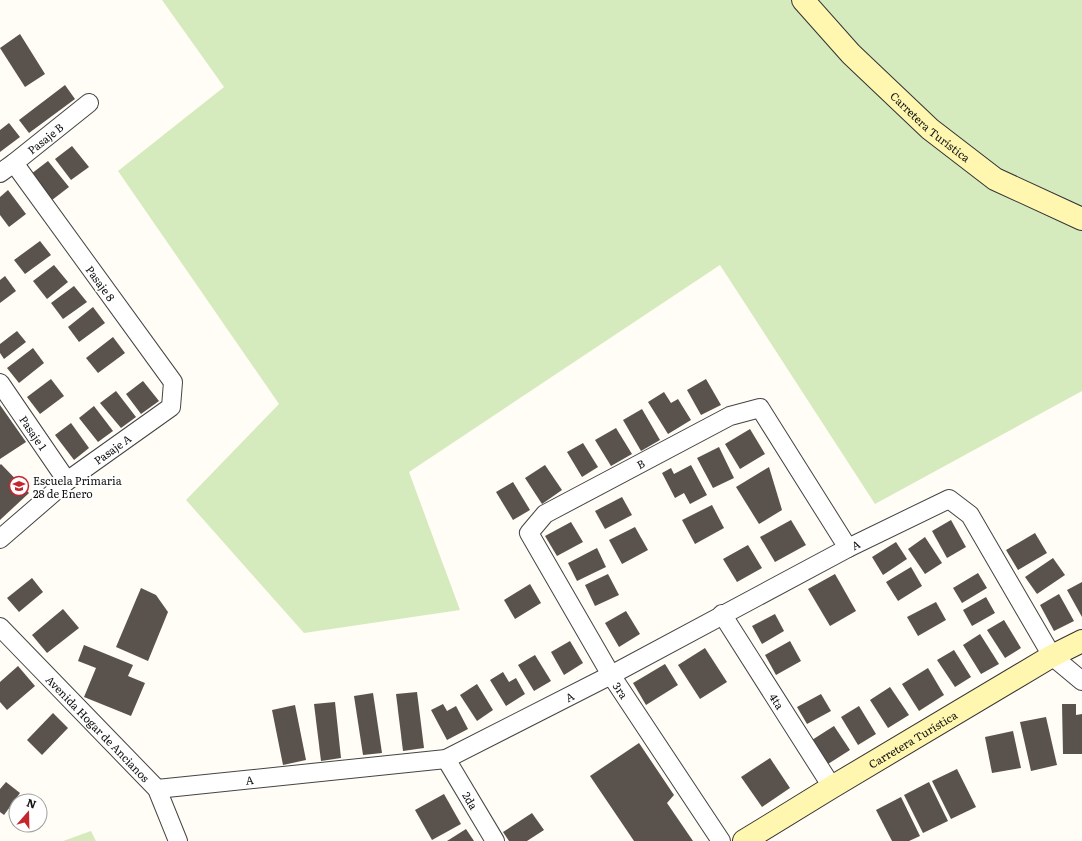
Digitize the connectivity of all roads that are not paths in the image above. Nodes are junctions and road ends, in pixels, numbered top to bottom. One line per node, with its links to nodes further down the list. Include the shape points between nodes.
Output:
1 (804, 0): 4 (main road, Carretera Turística, via 851,54 930,129 995,179)
2 (89, 103): 3 (street, Pasaje B)
3 (7, 168): 6 (street, Pasaje 8, via 173,382)
4 (1082, 219)
5 (0, 384): 7 (street, Pasaje 1)
6 (171, 407): 7 (street, Pasaje A)
7 (67, 481): 9 (street, Pasaje A)
8 (529, 533): 10 (street, B, via 545,514 730,416 760,408); 15 (street, 3ra)
9 (0, 539)
10 (848, 548): 11 (street, A); 14 (street, A, via 949,499 970,515)
11 (722, 614): 15 (street, A); 18 (street, 4ta)
12 (0, 627): 19 (street, Avenida Hogar de Ancianos)
13 (1082, 641): 14 (main road, Carretera Turística)
14 (1052, 656): 16 (street); 18 (main road, Carretera Turística)
15 (611, 675): 17 (street, A); 22 (street, 3ra)
16 (1082, 680)
17 (446, 759): 19 (street, A); 21 (street, 2da)
18 (832, 787): 23 (main road, Carretera Turística)
19 (157, 789): 20 (street, Avenida Hogar de Ancianos)
20 (178, 841)
21 (495, 841)
22 (721, 841)
23 (744, 841)

